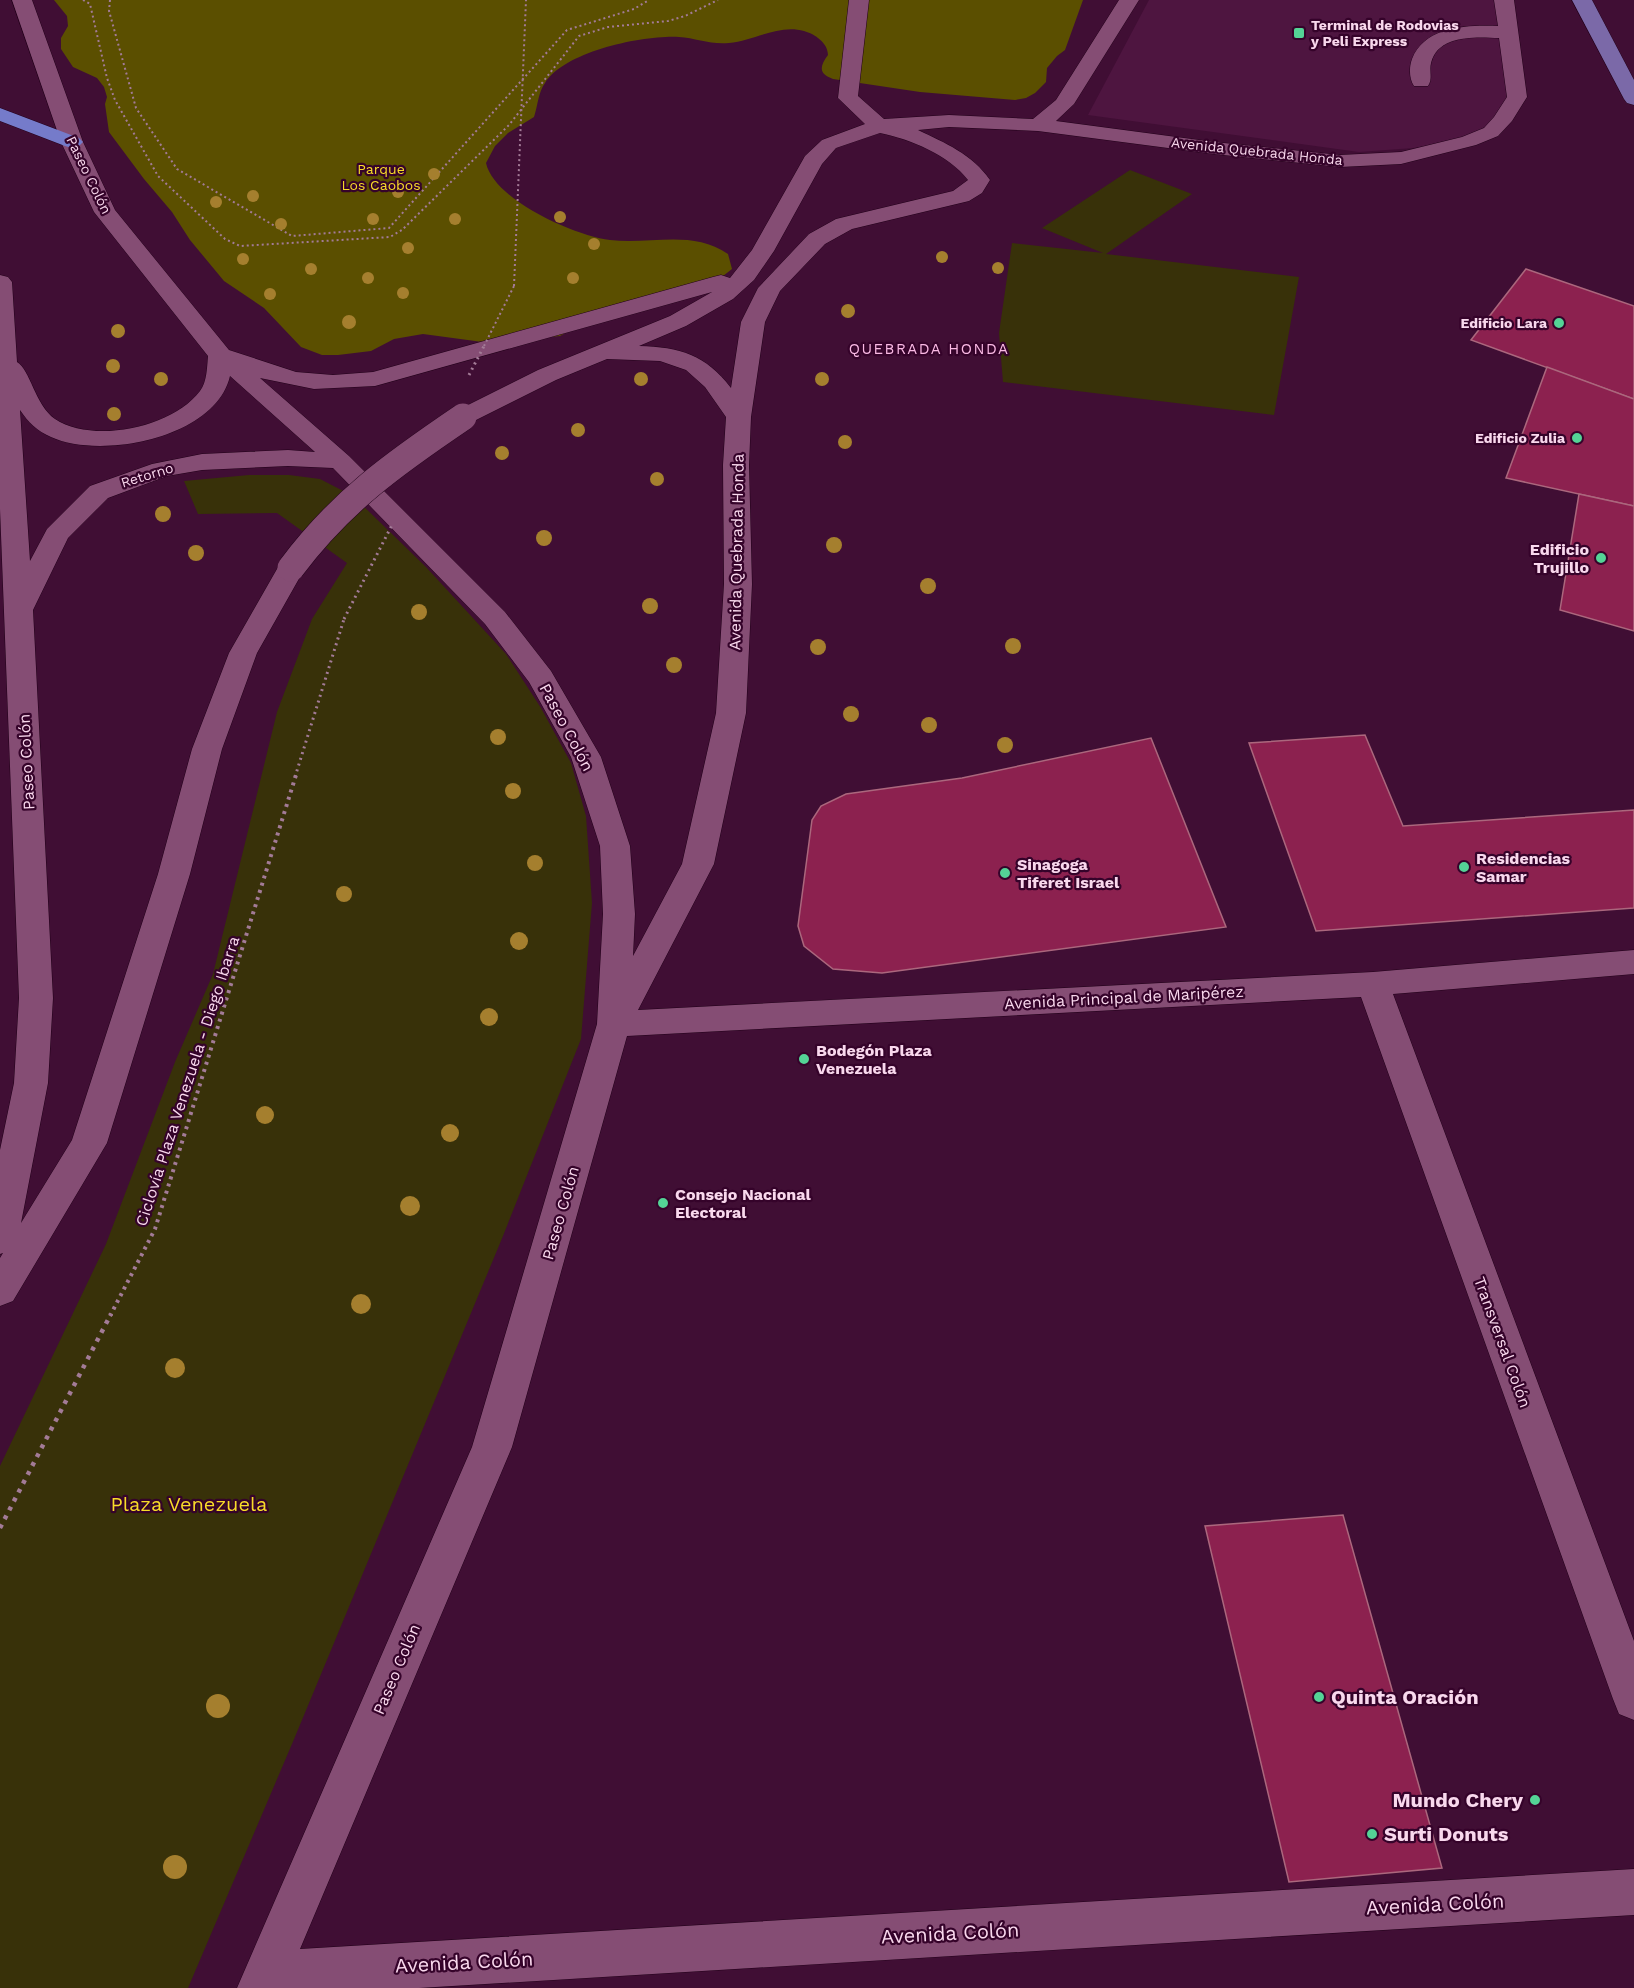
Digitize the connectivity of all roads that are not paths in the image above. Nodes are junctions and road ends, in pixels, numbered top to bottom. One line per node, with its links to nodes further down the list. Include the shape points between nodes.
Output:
1 (22, 0): 12 (street, Paseo Colón)
2 (859, 0): 11 (street, via 848,98)
3 (1129, 0): 10 (street, via 1064,104)
4 (1504, 0): 6 (street, Avenida Quebrada Honda)
5 (1581, 0): 8 (main road)
6 (1510, 33): 7 (street, via 1473,31 1444,39 1426,50); 10 (street, Avenida Quebrada Honda, via 1517,97 1506,115 1491,132 1418,155 1375,161 1308,159)
7 (1421, 82)
8 (1634, 99)
9 (0, 114): 12 (highway)
10 (1038, 125): 11 (street, Avenida Quebrada Honda, via 949,121)
11 (879, 126): 13 (street, Avenida Quebrada Honda, via 829,144 813,161); 18 (street, Avenida Quebrada Honda, via 906,132 942,149 979,180 961,196 844,224 817,239 797,258 770,288 753,322)
12 (72, 142): 16 (street, Paseo Colón, via 105,212)
13 (746, 275): 15 (street, via 704,308); 16 (street, Paseo Colón, via 350,383 293,380)
14 (0, 282): 17 (street, Paseo Colón)
15 (602, 353): 18 (street, via 654,354 690,362 704,372); 25 (street, bridge, via 547,375 463,417 357,496 318,531 291,568 243,653 207,749 174,874 89,1143)
16 (220, 355): 17 (street, via 212,393 200,407 181,420 142,434 108,439 70,435 46,424 17,386); 19 (street, Paseo Colón)
17 (6, 356): 20 (street, Paseo Colón)
18 (739, 417): 23 (street, Avenida Quebrada Honda, via 738,584 731,712 698,864)
19 (340, 461): 20 (street, Retorno, via 288,458 201,462 161,469 99,492 56,535); 23 (street, Paseo Colón, via 495,618 541,678 586,757 615,846 619,914)
20 (19, 610): 24 (street, Paseo Colón, via 36,998 31,1083)
21 (1634, 962): 22 (street, Avenida Principal de Maripérez)
22 (1373, 984): 23 (street, Avenida Principal de Maripérez); 26 (street, Transversal Colón)
23 (614, 1024): 28 (street, Paseo Colón, via 492,1447)
24 (0, 1239)
25 (0, 1290)
26 (1634, 1699)
27 (1634, 1892): 28 (street, Avenida Colón)
28 (262, 1983)

